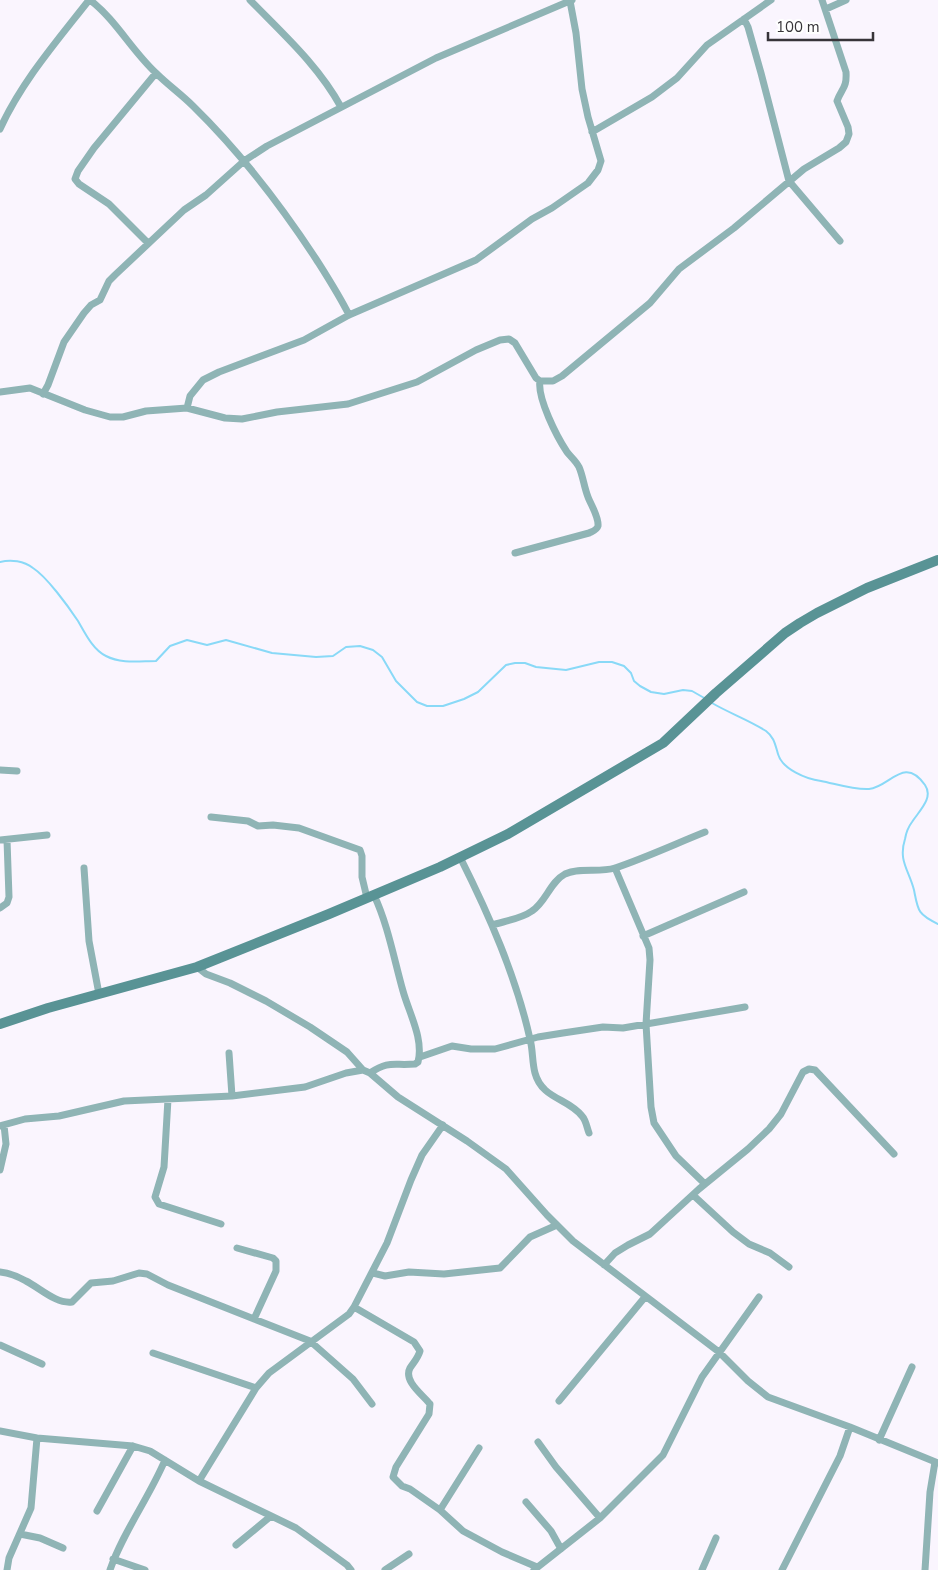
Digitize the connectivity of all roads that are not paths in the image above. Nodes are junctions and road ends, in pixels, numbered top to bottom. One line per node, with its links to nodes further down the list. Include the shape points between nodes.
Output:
1 (90, 0): 9 (street, via 101,8); 11 (street, via 42,61 11,106)
2 (250, 0): 10 (street, via 324,79)
3 (771, 0): 8 (street)
4 (822, 0): 7 (street)
5 (846, 0): 7 (street)
6 (571, 1): 10 (street, via 444,55); 12 (street, via 582,89)
7 (826, 9): 14 (street, via 846,72 845,88 837,101 849,134 839,148)
8 (744, 19): 12 (street, via 707,45 677,78 619,118); 14 (street)
9 (156, 73): 13 (street, via 193,105); 16 (street, via 94,148 75,179 108,204)
10 (341, 108): 13 (street)
11 (0, 129)
12 (592, 132): 17 (street, via 601,162 588,183 476,260)
13 (244, 161): 16 (street); 17 (street, via 296,227)
14 (789, 181): 15 (street); 18 (street, via 679,269 650,302 576,366 553,381)
15 (840, 241)
16 (148, 243): 20 (street, via 115,274 100,300 91,305 76,324 64,342)
17 (349, 314): 21 (street, via 304,340 203,380 190,396)
18 (540, 381): 21 (street, via 509,339 476,350 416,382 348,404 242,419); 22 (street, via 542,399 580,470 598,525 590,533)
19 (0, 392): 20 (street, via 30,388)
20 (43, 394): 21 (street, via 110,417)
21 (187, 408)
22 (514, 553)
23 (938, 560): 30 (main road, via 867,588 817,613 785,633 663,743 508,834)
24 (0, 770): 25 (street)
25 (17, 771)
26 (211, 817): 34 (street, via 248,821 258,826 299,828 360,850 362,877)
27 (704, 832): 32 (street)
28 (47, 835): 29 (street)
29 (3, 840): 35 (street, via 9,897 8,903)
30 (460, 857): 34 (main road); 36 (street)
31 (84, 868): 39 (street, via 88,941)
32 (615, 868): 36 (street, via 564,875 532,911); 37 (street)
33 (744, 892): 37 (street)
34 (370, 897): 38 (main road); 45 (street, via 382,911)
35 (0, 908)
36 (492, 925): 43 (street)
37 (643, 936): 42 (street, via 650,960)
38 (197, 967): 39 (main road); 46 (street, via 310,1027 348,1052)
39 (99, 994): 41 (main road)
40 (745, 1007): 42 (street)
41 (0, 1024)
42 (646, 1024): 43 (street, via 603,1027); 55 (street, via 650,1107 654,1123 676,1156)
43 (530, 1039): 45 (street, via 495,1049 452,1046); 52 (street, via 535,1074 541,1085 550,1095 572,1106 583,1117)
44 (229, 1053): 48 (street)
45 (420, 1057): 47 (street, via 415,1064 390,1063)
46 (363, 1070): 47 (street); 48 (street, via 305,1087)
47 (370, 1074): 51 (street)
48 (232, 1096): 49 (street)
49 (168, 1099): 50 (street, via 124,1101); 57 (street, via 164,1166 155,1197 159,1204)
50 (2, 1125): 54 (street, via 6,1144)
51 (443, 1126): 58 (street, via 506,1169); 63 (street, via 422,1155)
52 (589, 1133)
53 (894, 1154): 55 (street, via 815,1070 809,1069 769,1129)
54 (0, 1170)
55 (705, 1184): 56 (street)
56 (693, 1195): 60 (street, via 650,1234 616,1253); 61 (street, via 741,1238)
57 (221, 1224)
58 (557, 1225): 60 (street); 63 (street, via 530,1237 500,1268 444,1274 409,1272 385,1276)
59 (238, 1248): 67 (street, via 276,1261 276,1271)
60 (604, 1265): 64 (street)
61 (789, 1267)
62 (0, 1272): 67 (street, via 25,1280 57,1300 68,1303 91,1283 113,1281 139,1272)
63 (372, 1273): 66 (street)
64 (645, 1297): 70 (street); 75 (street)
65 (759, 1297): 70 (street)
66 (354, 1307): 68 (street); 88 (street, via 414,1342 420,1351 408,1374 410,1382 430,1404 429,1414 396,1468 394,1477 402,1486)
67 (254, 1318): 68 (street)
68 (310, 1341): 74 (street, via 268,1373); 76 (street, via 353,1379)
69 (0, 1345): 72 (street)
70 (719, 1352): 77 (street, via 768,1397); 91 (street, via 702,1377 663,1455)
71 (153, 1354): 74 (street)
72 (42, 1364)
73 (912, 1367): 80 (street)
74 (256, 1388): 86 (street)
75 (559, 1401)
76 (372, 1404)
77 (850, 1427): 80 (street); 106 (street, via 840,1456)
78 (0, 1430): 79 (street)
79 (37, 1438): 82 (street); 92 (street, via 32,1508)
80 (879, 1440): 85 (street)
81 (538, 1442): 91 (street)
82 (133, 1446): 84 (street); 89 (street)
83 (479, 1448): 88 (street)
84 (165, 1460): 86 (street); 98 (street)
85 (937, 1462): 107 (street, via 930,1492)
86 (199, 1481): 90 (street)
87 (526, 1502): 96 (street)
88 (440, 1510): 99 (street, via 463,1531)
89 (97, 1511)
90 (272, 1516): 94 (street); 103 (street, via 317,1542)
91 (600, 1518): 96 (street)
92 (20, 1534): 95 (street); 100 (street)
93 (716, 1538): 105 (street)
94 (236, 1545)
95 (63, 1548)
96 (562, 1549): 99 (street)
97 (409, 1554): 104 (street)
98 (114, 1559): 101 (street); 102 (street)
99 (536, 1568)
100 (7, 1570)
101 (110, 1570)
102 (145, 1570)
103 (351, 1570)
104 (385, 1570)
105 (702, 1570)
106 (782, 1570)
107 (925, 1570)

